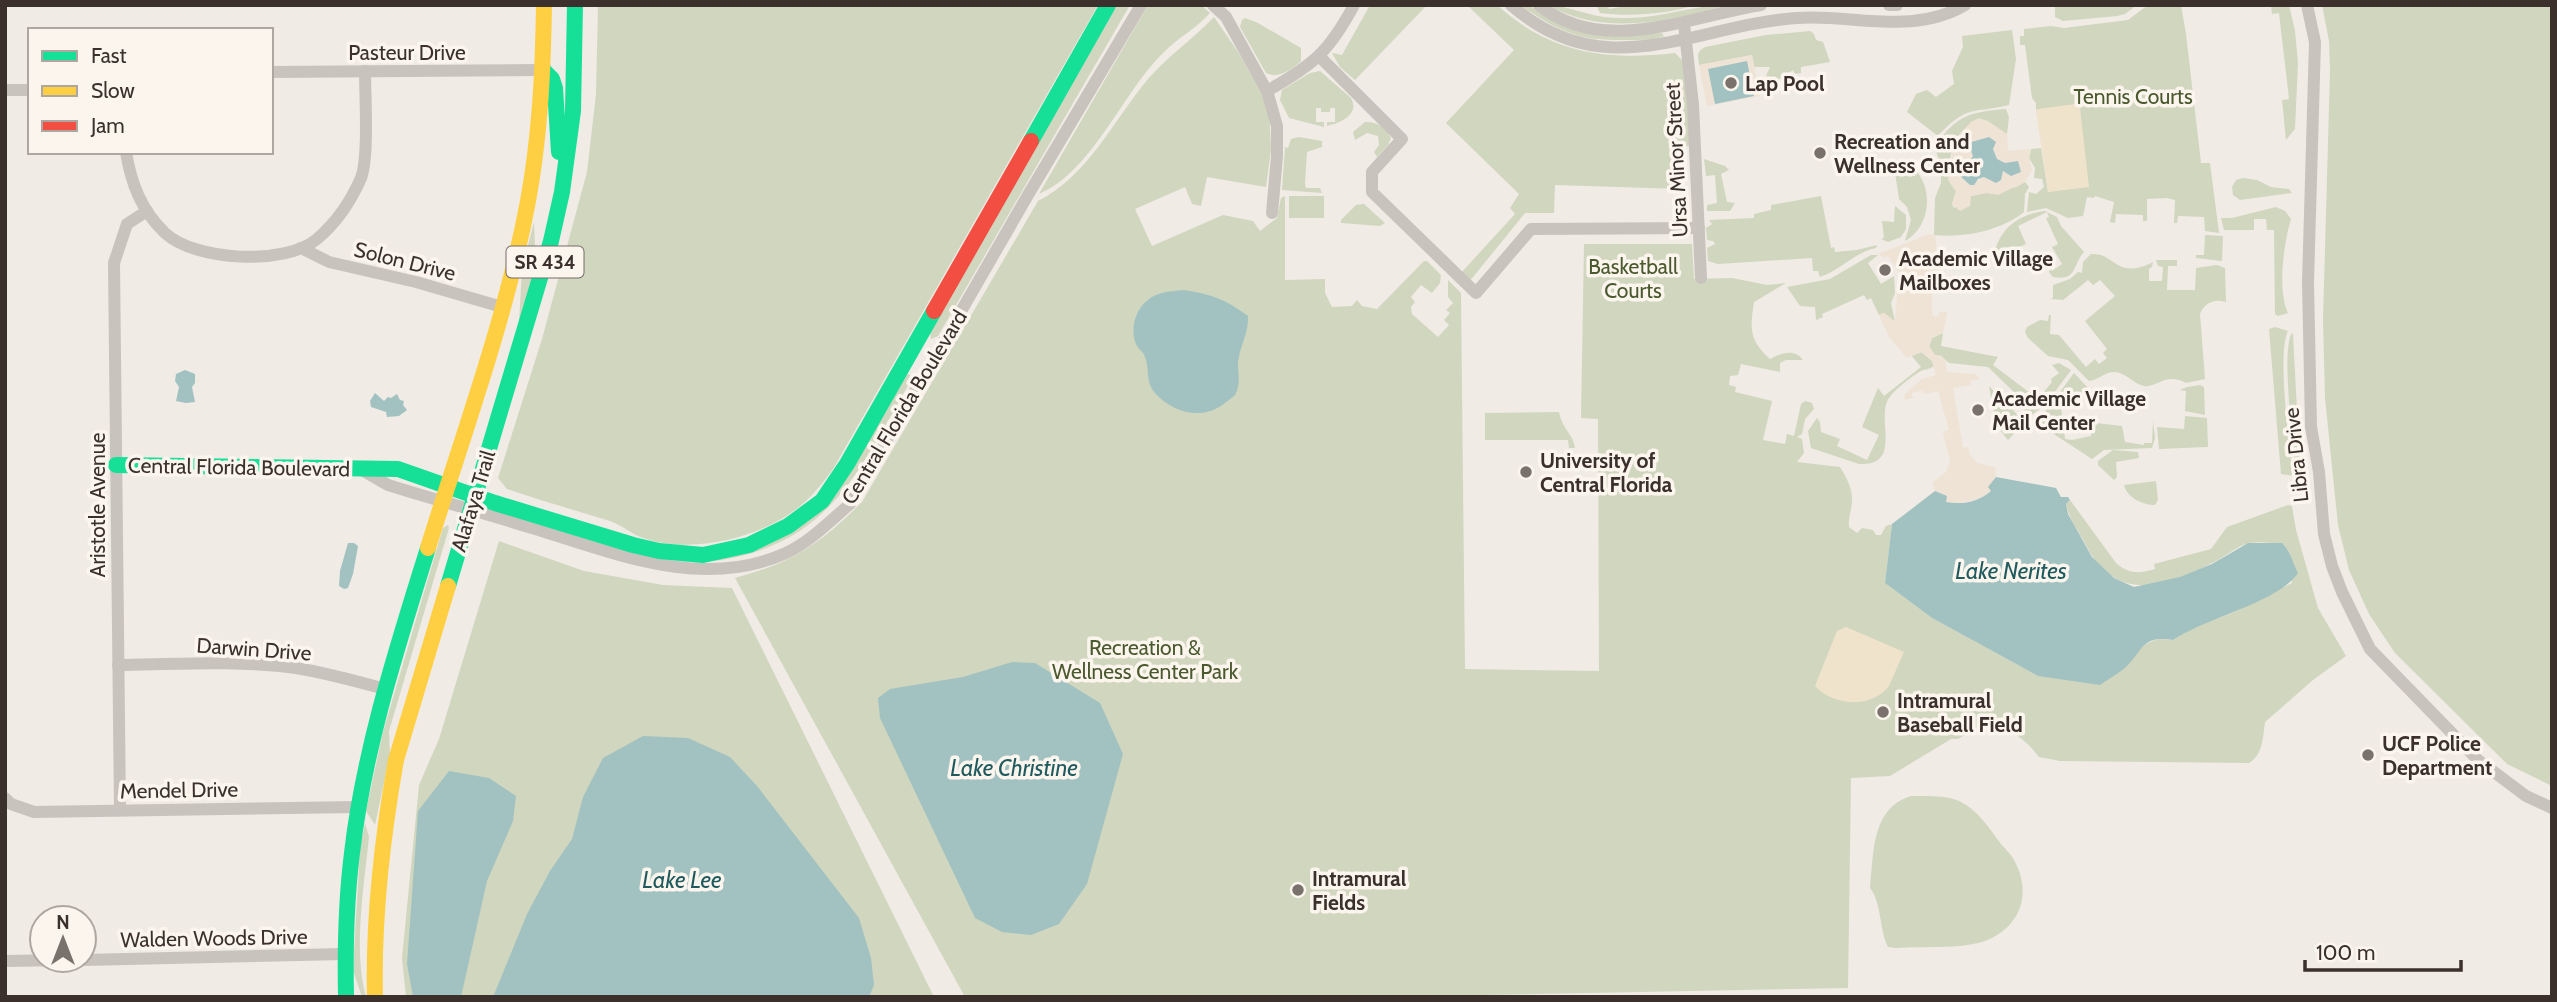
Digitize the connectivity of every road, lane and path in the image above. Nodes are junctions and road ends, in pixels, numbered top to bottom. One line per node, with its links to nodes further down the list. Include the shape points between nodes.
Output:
1 (544, 5): 18 (main road, Alafaya Trail / SR 434)
2 (575, 5): 25 (main road, Alafaya Trail / SR 434, via 573,111)
3 (1108, 5): 36 (main road, Central Florida Boulevard, via 822,501 788,526 749,545 703,555 659,551)
4 (1141, 5): 36 (street, Central Florida Boulevard, via 870,472 850,504 820,530 787,552 746,565 703,570 655,565)
5 (1213, 5): 23 (street, via 1226,17)
6 (1354, 5): 17 (street)
7 (1511, 5): 16 (street, via 1543,30 1582,44 1641,47)
8 (1539, 5): 15 (street, via 1574,25 1599,29)
9 (1761, 5): 15 (street)
10 (1889, 5): 11 (street)
11 (1897, 5)
12 (1965, 5): 14 (street, via 1906,23)
13 (2307, 5): 41 (street, Libra Drive, via 2315,42 2308,282 2311,427 2332,566 2370,649 2478,760 2526,796)
14 (1820, 12): 16 (street)
15 (1684, 24): 16 (street, Ursa Minor Street)
16 (1687, 40): 28 (street, Ursa Minor Street)
17 (1320, 57): 23 (street); 28 (street, via 1402,139 1372,172 1372,192 1476,293 1531,229)
18 (543, 70): 19 (street, Pasteur Drive); 25 (main road, via 555,88); 31 (main road, Alafaya Trail / SR 434, via 531,189)
19 (365, 71): 20 (street, Pasteur Drive); 29 (street, via 362,175 348,206 317,240)
20 (273, 72)
21 (5, 90): 22 (street)
22 (28, 90)
23 (1267, 91): 27 (street, via 1276,126)
24 (126, 154): 26 (street, via 130,179)
25 (562, 192): 36 (main road, Alafaya Trail / SR 434, via 539,286)
26 (146, 211): 29 (street, via 166,234 189,248 262,257); 32 (street, Aristotle Avenue, via 127,224 114,263)
27 (1272, 213)
28 (1699, 228): 30 (street, Ursa Minor Street)
29 (300, 248): 31 (street, Solon Drive, via 329,262)
30 (1701, 278)
31 (502, 307): 34 (main road, Alafaya Trail / SR 434)
32 (116, 466): 33 (main road, Central Florida Boulevard); 37 (street, Aristotle Avenue)
33 (362, 470): 34 (main road, Central Florida Boulevard, via 398,469); 35 (street, Central Florida Boulevard, via 388,485)
34 (447, 485): 35 (main road, Alafaya Trail / SR 434); 36 (main road, Central Florida Boulevard)
35 (443, 502): 36 (street, Central Florida Boulevard); 38 (main road, Alafaya Trail / SR 434)
36 (473, 502): 43 (main road, Alafaya Trail / SR 434, via 402,734)
37 (118, 665): 38 (street, Darwin Drive, via 250,664 321,673); 42 (street, Aristotle Avenue)
38 (385, 689): 40 (main road, Alafaya Trail / SR 434)
39 (5, 798): 42 (street, Mendel Drive, via 34,812)
40 (358, 807): 42 (street, Mendel Drive); 43 (main road, via 371,827); 44 (main road, Alafaya Trail / SR 434)
41 (2552, 808)
42 (120, 810)
43 (379, 870): 49 (main road, Alafaya Trail / SR 434)
44 (345, 954): 45 (street, Walden Woods Drive); 48 (main road, Alafaya Trail / SR 434)
45 (98, 960)
46 (5, 961): 47 (street)
47 (28, 961)
48 (346, 997)
49 (375, 997)

